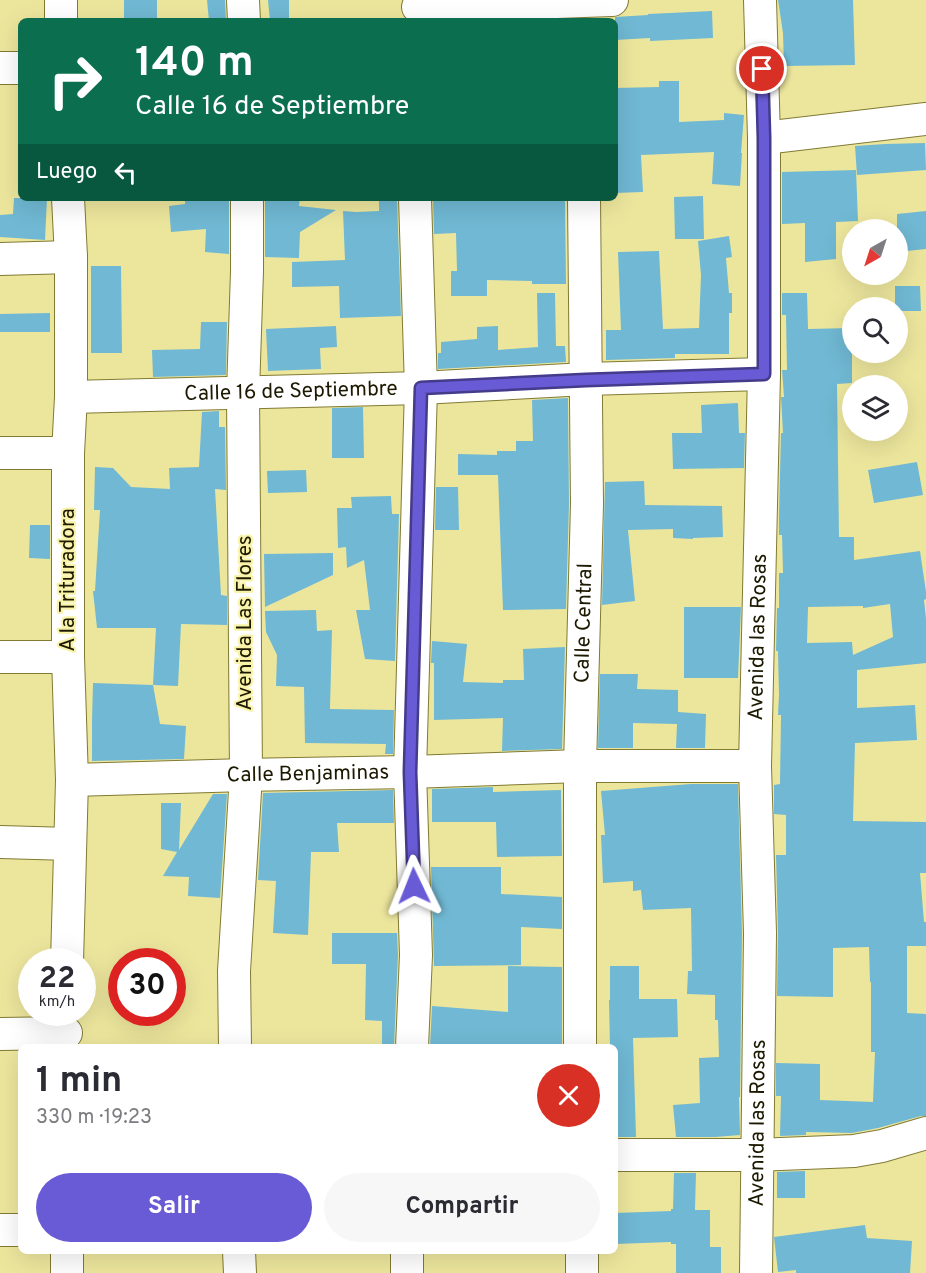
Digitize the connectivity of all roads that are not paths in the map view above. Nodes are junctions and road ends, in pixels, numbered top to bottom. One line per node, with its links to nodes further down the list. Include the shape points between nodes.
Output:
1 (61, 0): 6 (street)
2 (243, 0): 7 (street)
3 (760, 0): 11 (street, Avenida las Rosas)
4 (589, 6): 5 (street)
5 (417, 9)
6 (62, 18)
7 (244, 18)
8 (0, 68): 9 (street)
9 (18, 68)
10 (926, 119): 11 (street)
11 (764, 138): 18 (street, Avenida las Rosas)
12 (68, 201): 16 (street, A la Trituradora)
13 (247, 201): 21 (street, Avenida Las Flores)
14 (415, 201): 20 (street)
15 (584, 201): 19 (street, Calle Central)
16 (71, 257): 17 (street); 22 (street, A la Trituradora)
17 (0, 259)
18 (764, 374): 19 (street, Calle 16 de Septiembre); 28 (street, Avenida las Rosas)
19 (586, 380): 20 (street, Calle 16 de Septiembre); 27 (street, Calle Central)
20 (421, 388): 21 (street, Calle 16 de Septiembre); 29 (street)
21 (243, 392): 22 (street, Calle 16 de Septiembre); 30 (street, Avenida Las Flores)
22 (71, 397): 24 (street, A la Trituradora)
23 (0, 453): 24 (street)
24 (68, 453): 26 (street, A la Trituradora)
25 (0, 657): 26 (street)
26 (68, 657): 31 (street, A la Trituradora)
27 (580, 766): 28 (street, Calle Benjaminas); 29 (street, Calle Benjaminas); 39 (street, Calle Central)
28 (755, 766): 42 (street, Avenida las Rosas, via 760,933)
29 (410, 772): 30 (street, Calle Benjaminas); 38 (street, via 416,955)
30 (246, 775): 31 (street, Calle Benjaminas); 37 (street, Avenida Las Flores, via 234,971)
31 (72, 780): 33 (street, A la Trituradora)
32 (0, 842): 33 (street)
33 (70, 844): 34 (street, A la Trituradora)
34 (67, 948)
35 (66, 1031): 36 (street)
36 (0, 1034)
37 (235, 1044)
38 (412, 1044)
39 (580, 1044)
40 (926, 1133): 42 (street, via 854,1151)
41 (618, 1155): 42 (street)
42 (758, 1155): 53 (street, Avenida las Rosas)
43 (0, 1230): 44 (street)
44 (18, 1230)
45 (67, 1254): 49 (street)
46 (239, 1254): 50 (street)
47 (407, 1254): 51 (street)
48 (582, 1254): 52 (street)
49 (67, 1273)
50 (240, 1273)
51 (407, 1273)
52 (582, 1273)
53 (756, 1273)

